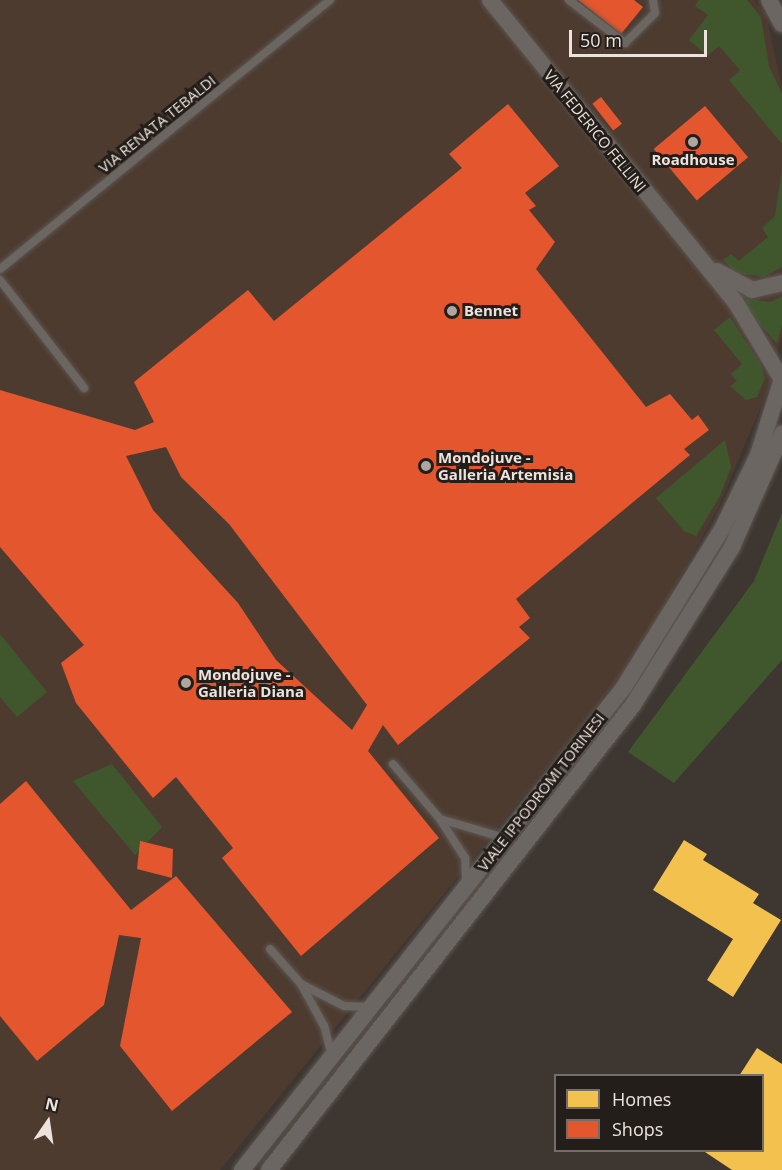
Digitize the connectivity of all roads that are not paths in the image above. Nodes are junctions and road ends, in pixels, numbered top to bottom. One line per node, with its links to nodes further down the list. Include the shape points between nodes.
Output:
1 (330, 0): 8 (lane, VIA RENATA TEBALDI)
2 (490, 0): 7 (street, VIA FEDERICO FELLINI)
3 (569, 0): 4 (lane, via 625,43 655,13)
4 (652, 0)
5 (769, 0): 6 (street)
6 (782, 24)
7 (702, 260): 10 (street, VIA FEDERICO FELLINI, via 752,290); 11 (street, VIA FEDERICO FELLINI, via 744,314)
8 (0, 269)
9 (0, 280): 12 (lane)
10 (782, 283)
11 (782, 380): 16 (street, VIALE IPPODROMI TORINESI, via 758,454 722,529 624,687)
12 (84, 387)
13 (782, 434): 23 (street, VIALE IPPODROMI TORINESI, via 732,547 633,705)
14 (393, 764): 15 (lane)
15 (440, 819): 16 (lane); 17 (lane, via 465,858)
16 (505, 838): 17 (street, VIALE IPPODROMI TORINESI)
17 (465, 892): 20 (street, VIALE IPPODROMI TORINESI)
18 (270, 949): 19 (lane)
19 (301, 984): 20 (lane, via 344,1006); 21 (lane, via 324,1026)
20 (372, 1007): 21 (street, VIALE IPPODROMI TORINESI)
21 (332, 1057): 22 (street, VIALE IPPODROMI TORINESI)
22 (243, 1170)
23 (269, 1170)

